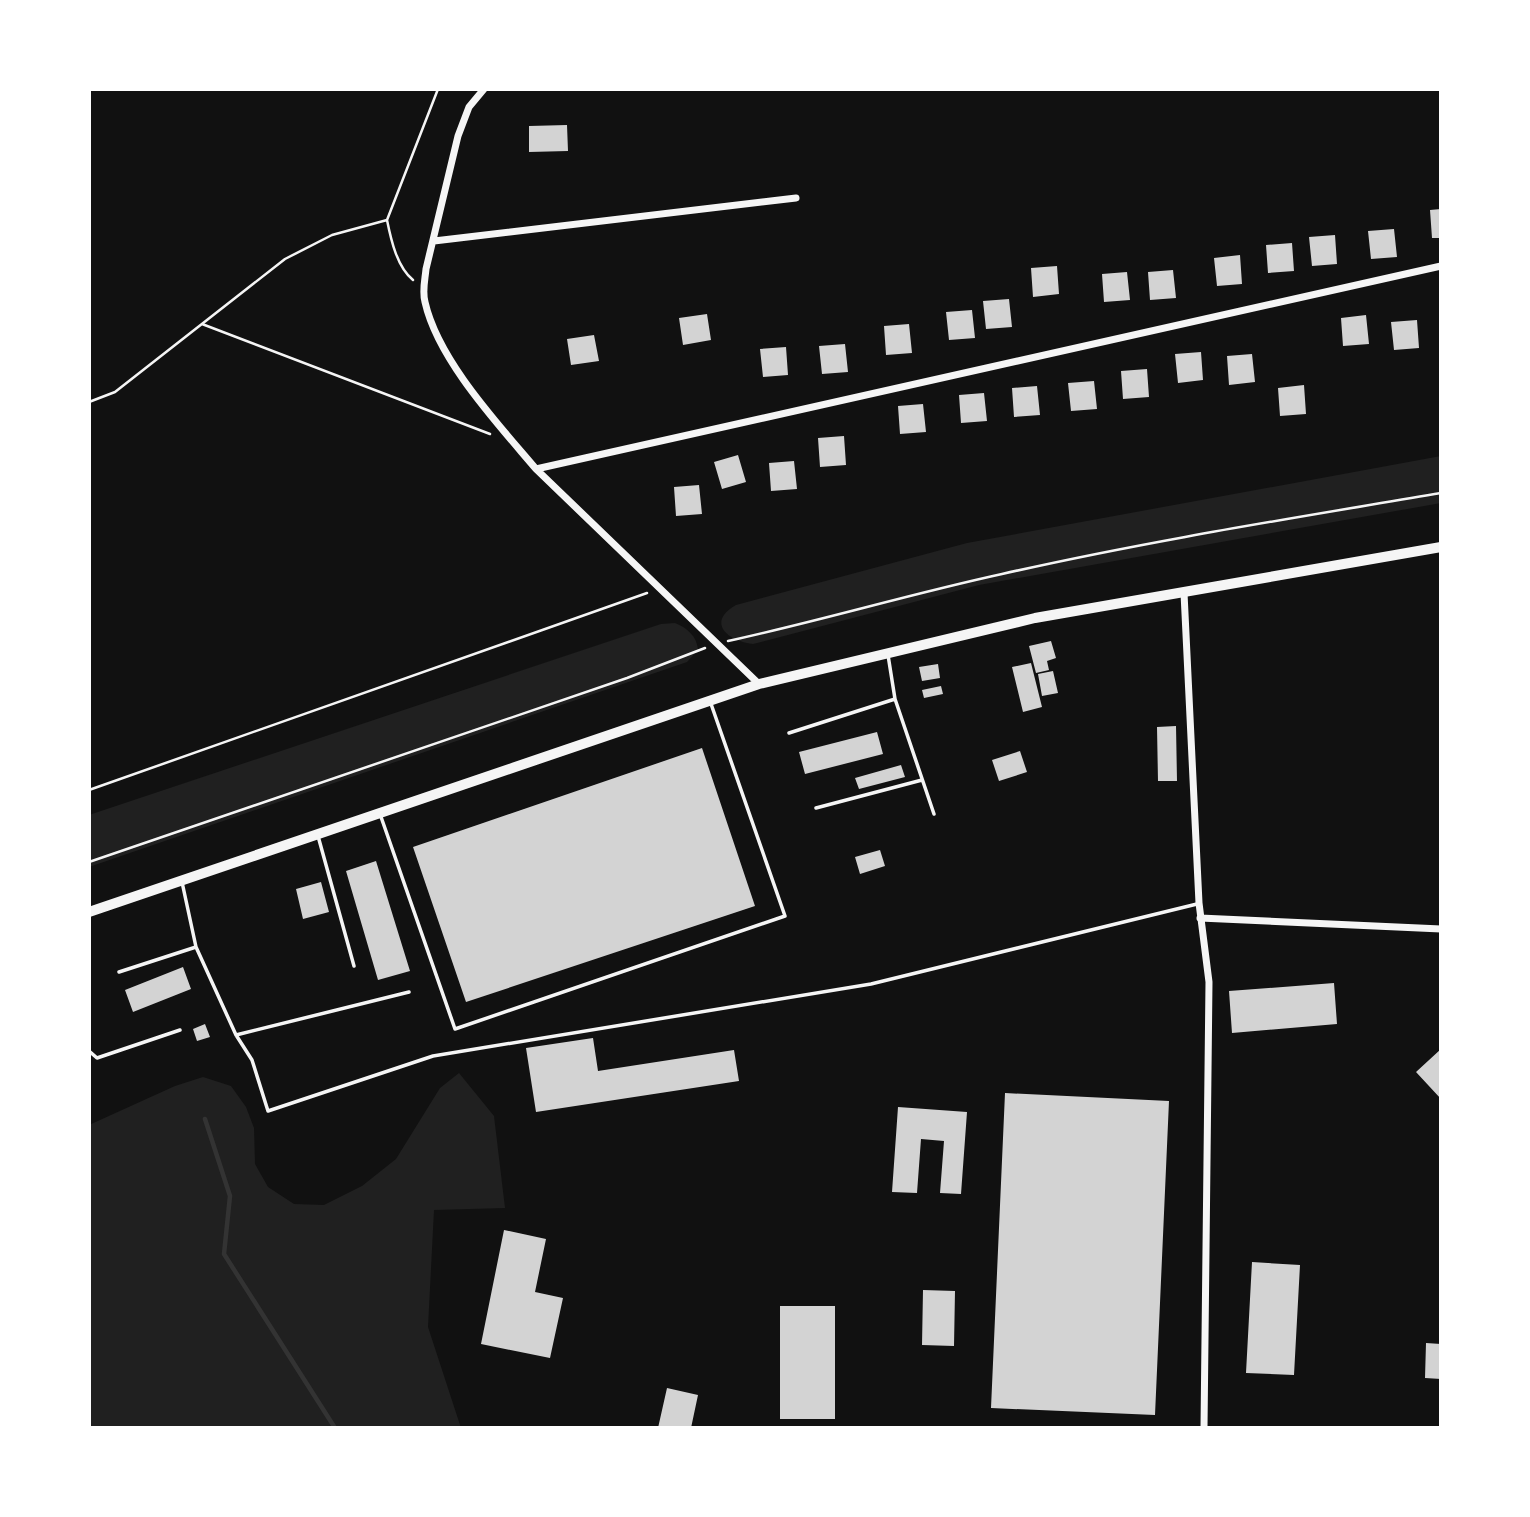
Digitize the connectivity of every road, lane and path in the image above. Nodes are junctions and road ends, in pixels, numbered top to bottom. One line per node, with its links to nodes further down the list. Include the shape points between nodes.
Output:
1 (438, 89): 4 (path)
2 (484, 89): 5 (street, via 469,107 458,136)
3 (796, 198): 5 (street)
4 (387, 220): 7 (path, via 407,275); 8 (path, via 332,235 285,259)
5 (434, 241): 7 (street)
6 (1441, 266): 11 (street)
7 (423, 290): 10 (street, via 445,351)
8 (202, 324): 9 (path, via 115,392); 10 (path)
9 (89, 402)
10 (514, 443): 11 (street)
11 (537, 469): 14 (street)
12 (1441, 493): 16 (path, via 1002,574)
13 (1441, 547): 15 (street)
14 (660, 588): 16 (street); 23 (path)
15 (1184, 593): 17 (street, via 1035,618); 30 (street)
16 (717, 643): 18 (street); 28 (path)
17 (888, 653): 18 (street); 19 (lane)
18 (760, 684): 20 (street)
19 (895, 699): 21 (lane); 22 (lane)
20 (710, 701): 25 (street); 25 (lane, via 785,916 468,1025 455,1029)
21 (789, 733)
22 (922, 780): 24 (lane); 26 (lane)
23 (89, 790)
24 (816, 808)
25 (380, 812): 27 (street)
26 (934, 814)
27 (317, 834): 29 (street); 35 (lane)
28 (89, 862)
29 (182, 880): 31 (street); 34 (lane)
30 (1199, 903): 32 (street); 39 (lane, via 871,984 433,1056 268,1111 252,1060)
31 (89, 912)
32 (1200, 918): 33 (street); 41 (street, via 1209,982)
33 (1441, 929)
34 (196, 947): 36 (lane); 39 (lane)
35 (354, 966)
36 (119, 972)
37 (409, 992): 39 (lane)
38 (180, 1030): 40 (lane, via 97,1058)
39 (236, 1035)
40 (89, 1051)
41 (1204, 1428)

